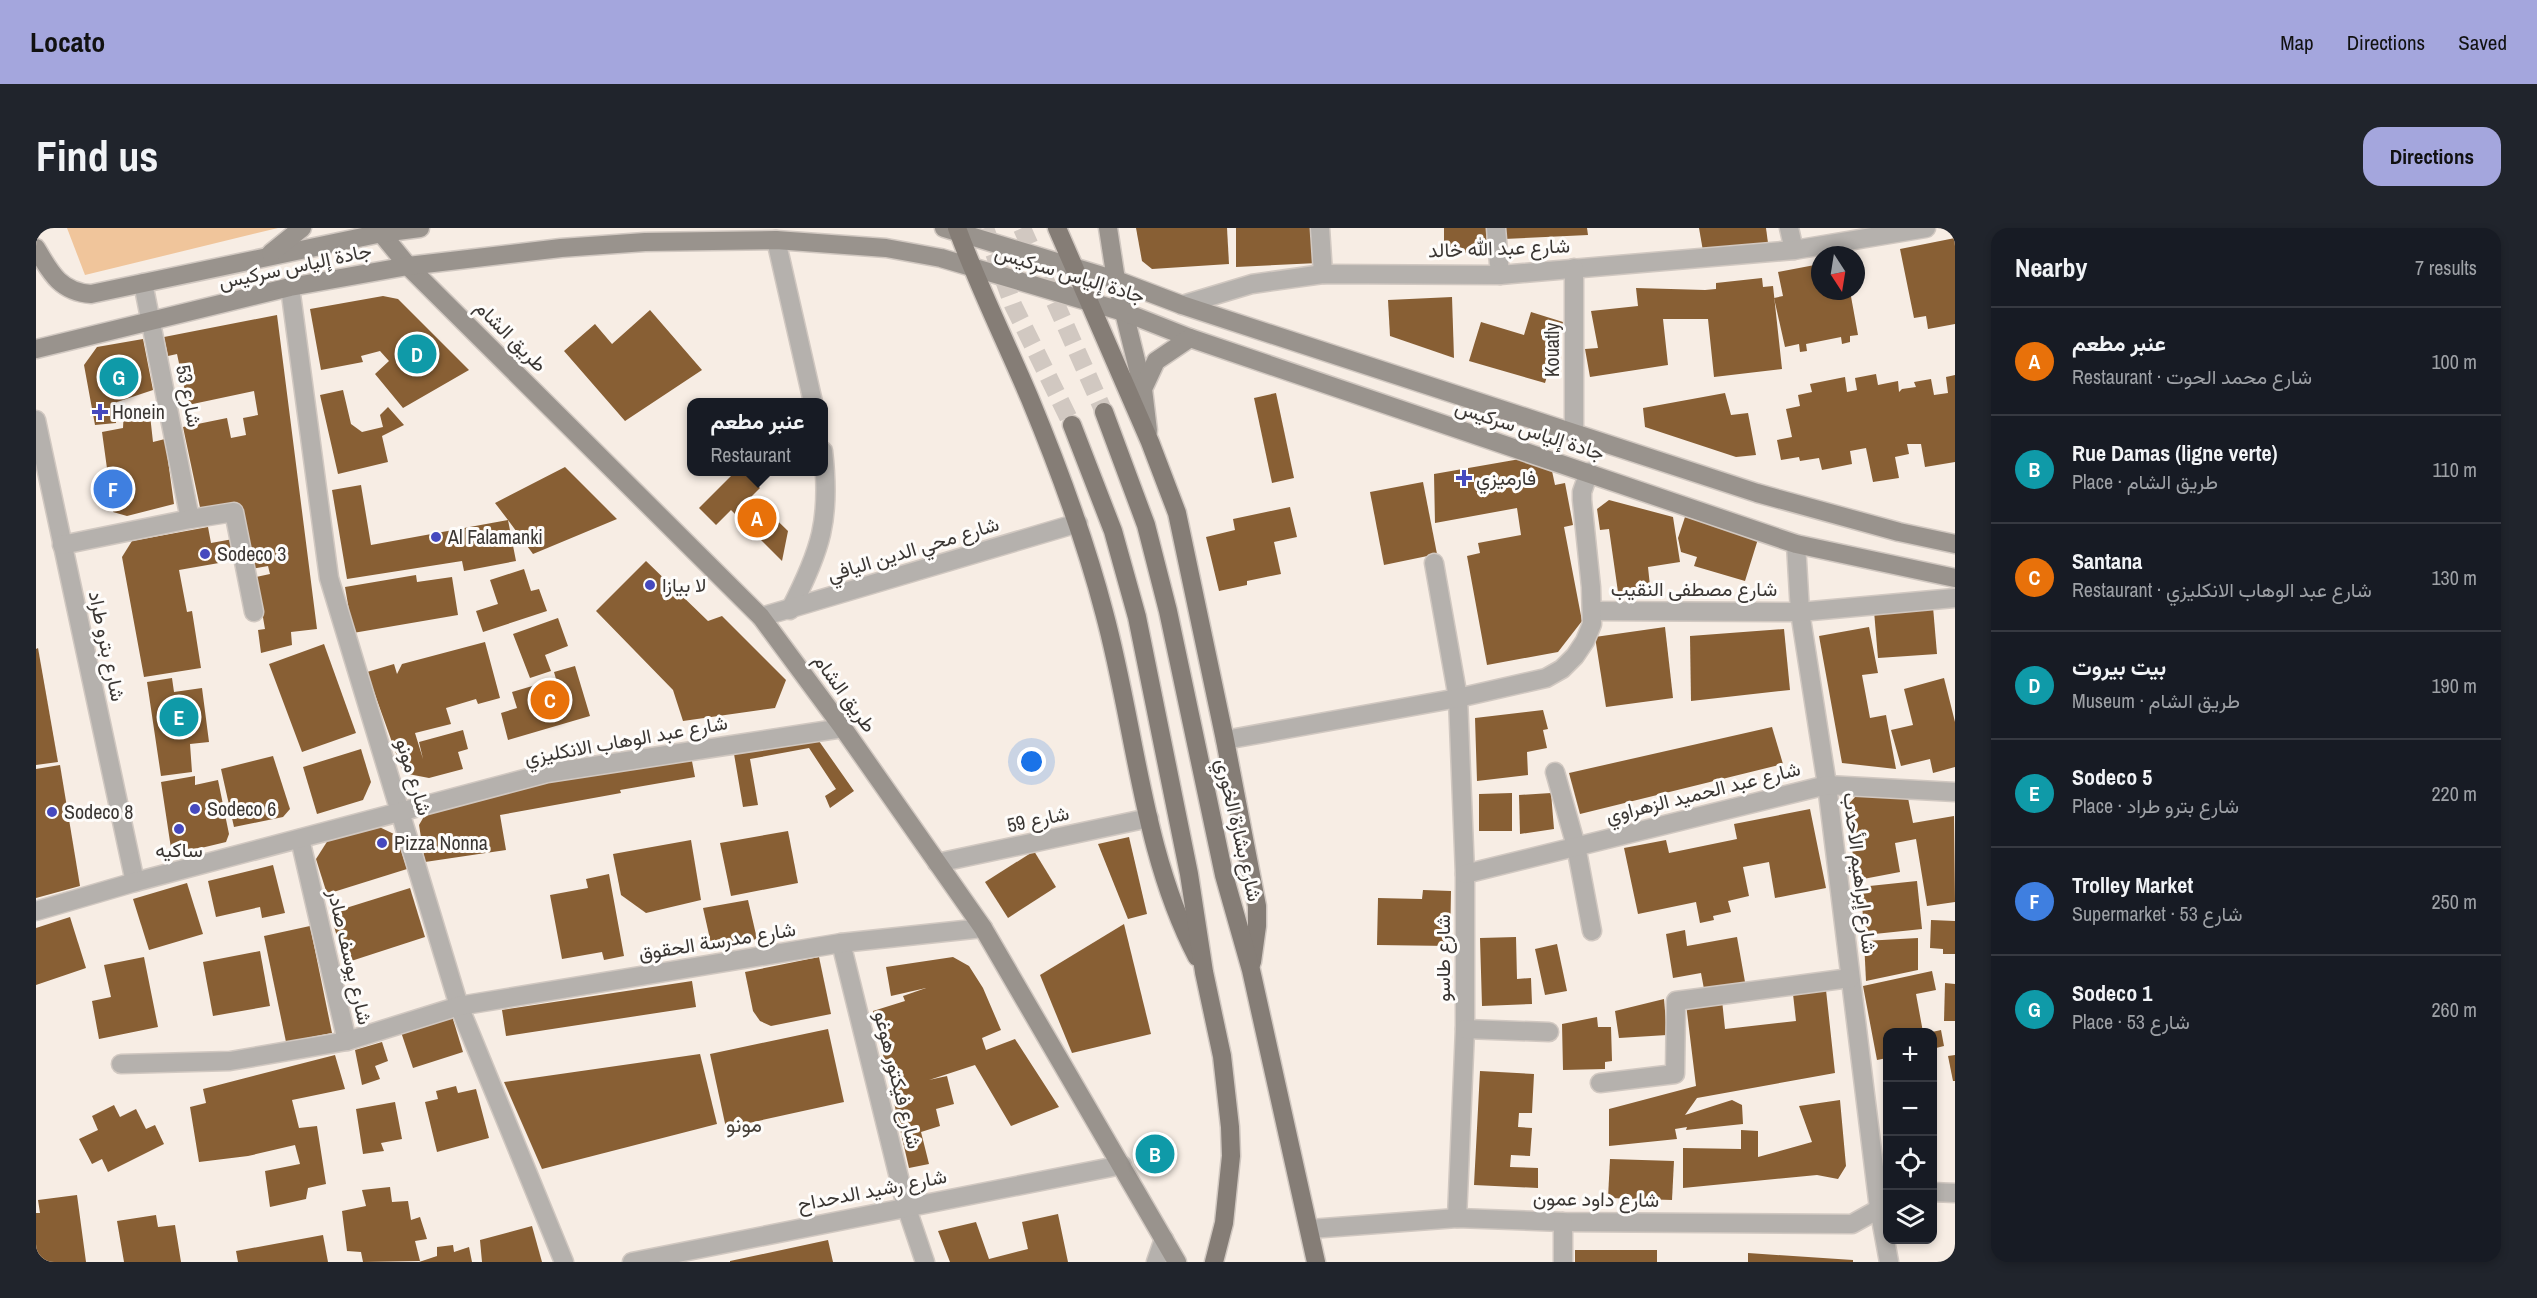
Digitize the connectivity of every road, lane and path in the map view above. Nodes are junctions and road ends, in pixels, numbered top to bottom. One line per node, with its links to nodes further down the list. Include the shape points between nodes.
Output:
1 (302, 228): 14 (main road, via 278,249)
2 (420, 228): 9 (main road, جادة إلياس سركيس)
3 (1057, 228): 16 (main road)
4 (1108, 228): 21 (main road)
5 (1320, 228): 19 (street)
6 (1496, 228): 20 (street)
7 (1789, 228): 13 (street)
8 (1926, 228): 13 (street, شارع عبد الله خالد)
9 (380, 230): 14 (main road, جادة إلياس سركيس); 15 (main road, طريق الشام)
10 (953, 230): 16 (main road, جادة إلياس سركيس); 17 (main road)
11 (776, 240): 15 (main road, جادة إلياس سركيس, via 645,242); 17 (main road, جادة إلياس سركيس, via 914,252); 31 (street)
12 (36, 248): 22 (main road, جادة إلياس سركيس, via 55,279 71,290 91,294)
13 (1794, 250): 18 (street, شارع عبد الله خالد)
14 (260, 258): 22 (main road, جادة إلياس سركيس)
15 (408, 266): 23 (main road, جادة إلياس سركيس); 54 (main road, طريق الشام)
16 (1072, 266): 21 (main road, جادة إلياس سركيس); 24 (main road)
17 (973, 267): 24 (main road, جادة إلياس سركيس); 41 (main road)
18 (1574, 268): 20 (street, شارع عبد الله خالد); 35 (street, Kouatly)
19 (1323, 274): 20 (street, شارع عبد الله خالد); 25 (street, شارع عبد الله خالد, via 1252,284)
20 (1500, 274)
21 (1116, 280): 25 (main road, جادة إلياس سركيس); 26 (main road)
22 (142, 283): 27 (street, شارع 53)
23 (290, 287): 27 (main road, جادة إلياس سركيس); 61 (street, شارع مونو, via 329,578)
24 (1087, 302): 26 (main road, جادة إلياس سركيس); 36 (main road)
25 (1182, 305): 35 (main road, جادة إلياس سركيس)
26 (1124, 312): 28 (main road, جادة إلياس سركيس); 30 (main road)
27 (151, 320): 29 (main road, جادة إلياس سركيس); 40 (street, شارع 53)
28 (1190, 338): 30 (main road, via 1156,361); 38 (main road, جادة إلياس سركيس)
29 (36, 350)
30 (1143, 389): 36 (main road)
31 (812, 398)
32 (1104, 412): 72 (main road, شارع بشارة الخوري, via 1149,536 1224,875)
33 (36, 420): 37 (street, شارع بترو طراد)
34 (1072, 426): 73 (main road, via 1113,531 1137,617 1189,874)
35 (1574, 433): 43 (main road, جادة إلياس سركيس, via 1757,493)
36 (1150, 442): 57 (main road, via 1177,513)
37 (40, 455): 44 (street, شارع بترو طراد)
38 (1589, 472): 45 (main road, جادة إلياس سركيس); 51 (street, via 1582,500)
39 (825, 476): 50 (street, via 824,524 812,567)
40 (190, 519): 44 (street); 52 (street, via 234,512)
41 (1078, 523): 50 (street, شارع محي الدين اليافي); 62 (main road, via 1105,614)
42 (1955, 531): 43 (main road, via 1934,528)
43 (1899, 532): 46 (main road, جادة إلياس سركيس)
44 (62, 544): 67 (street, شارع بترو طراد)
45 (1796, 544): 48 (main road, جادة إلياس سركيس); 53 (street, شارع إبراهيم الأحدب)
46 (1955, 544)
47 (1434, 563): 55 (street, شارع طاسو)
48 (1955, 578)
49 (1955, 598): 53 (street, شارع مصطفى النقيب)
50 (790, 610): 54 (street, شارع محي الدين اليافي)
51 (1593, 611): 53 (street, شارع مصطفى النقيب); 55 (street, شارع مصطفى النقيب, via 1586,641 1562,669 1546,678)
52 (254, 612)
53 (1800, 612): 59 (street, شارع إبراهيم الأحدب)
54 (761, 617): 56 (main road, طريق الشام)
55 (1458, 698): 57 (street, شارع مصطفى النقيب); 66 (street, شارع طاسو)
56 (843, 728): 61 (street, شارع عبد الوهاب الانكليزي, via 546,773); 65 (main road, طريق الشام)
57 (1226, 740): 72 (main road, via 1257,906)
58 (1555, 772): 64 (street)
59 (1827, 785): 60 (street, شارع عبد الحميد الزهراوي); 64 (street, شارع عبد الحميد الزهراوي); 74 (street, شارع إبراهيم الأحدب)
60 (1955, 792)
61 (401, 812): 63 (street, شارع عبد الوهاب الانكليزي); 75 (street, شارع مونو)
62 (1149, 819): 65 (street, شارع 59); 73 (main road, via 1176,910)
63 (300, 839): 67 (street, شارع عبد الوهاب الانكليزي); 78 (street, شارع يوسف صادر)
64 (1576, 846): 66 (street, شارع عبد الحميد الزهراوي); 70 (street)
65 (937, 863): 69 (main road, طريق الشام)
66 (1465, 874): 76 (street, شارع طاسو)
67 (135, 882): 68 (street, شارع عبد الوهاب الانكليزي)
68 (36, 911)
69 (983, 928): 71 (street, شارع مدرسة الحقوق); 81 (main road, طريق الشام)
70 (1592, 931)
71 (841, 943): 75 (street, شارع مدرسة الحقوق); 84 (street, شارع فيكتور هوغو)
72 (1251, 969): 88 (main road, شارع بشارة الخوري)
73 (1204, 972): 96 (main road, via 1222,1056 1230,1127 1227,1201)
74 (1850, 978): 80 (street, via 1676,1001 1675,1074); 85 (street, شارع إبراهيم الأحدب)
75 (459, 1006): 78 (street, شارع يوسف صادر); 91 (street, شارع مونو)
76 (1466, 1029): 77 (street); 86 (street, شارع طاسو)
77 (1549, 1032)
78 (347, 1041): 79 (street, via 230,1061)
79 (121, 1064)
80 (1600, 1083)
81 (1122, 1165): 84 (street, شارع رشيد الدحداح); 89 (main road, طريق الشام)
82 (1937, 1192): 83 (street)
83 (1955, 1193)
84 (906, 1206): 92 (street, شارع رشيد الدحداح); 93 (street, شارع فيكتور هوغو)
85 (1883, 1206): 87 (street, شارع داود عمون, via 1852,1224)
86 (1456, 1218): 87 (street, شارع داود عمون); 88 (street, شارع داود عمون)
87 (1563, 1222): 98 (street)
88 (1310, 1229): 97 (main road, شارع بشارة الخوري)
89 (1164, 1239): 94 (street); 95 (main road, طريق الشام)
90 (1887, 1244): 99 (street, شارع إبراهيم الأحدب)
91 (564, 1262)
92 (632, 1262)
93 (926, 1262)
94 (1155, 1262)
95 (1177, 1262)
96 (1214, 1262)
97 (1317, 1262)
98 (1563, 1262)
99 (1889, 1262)

